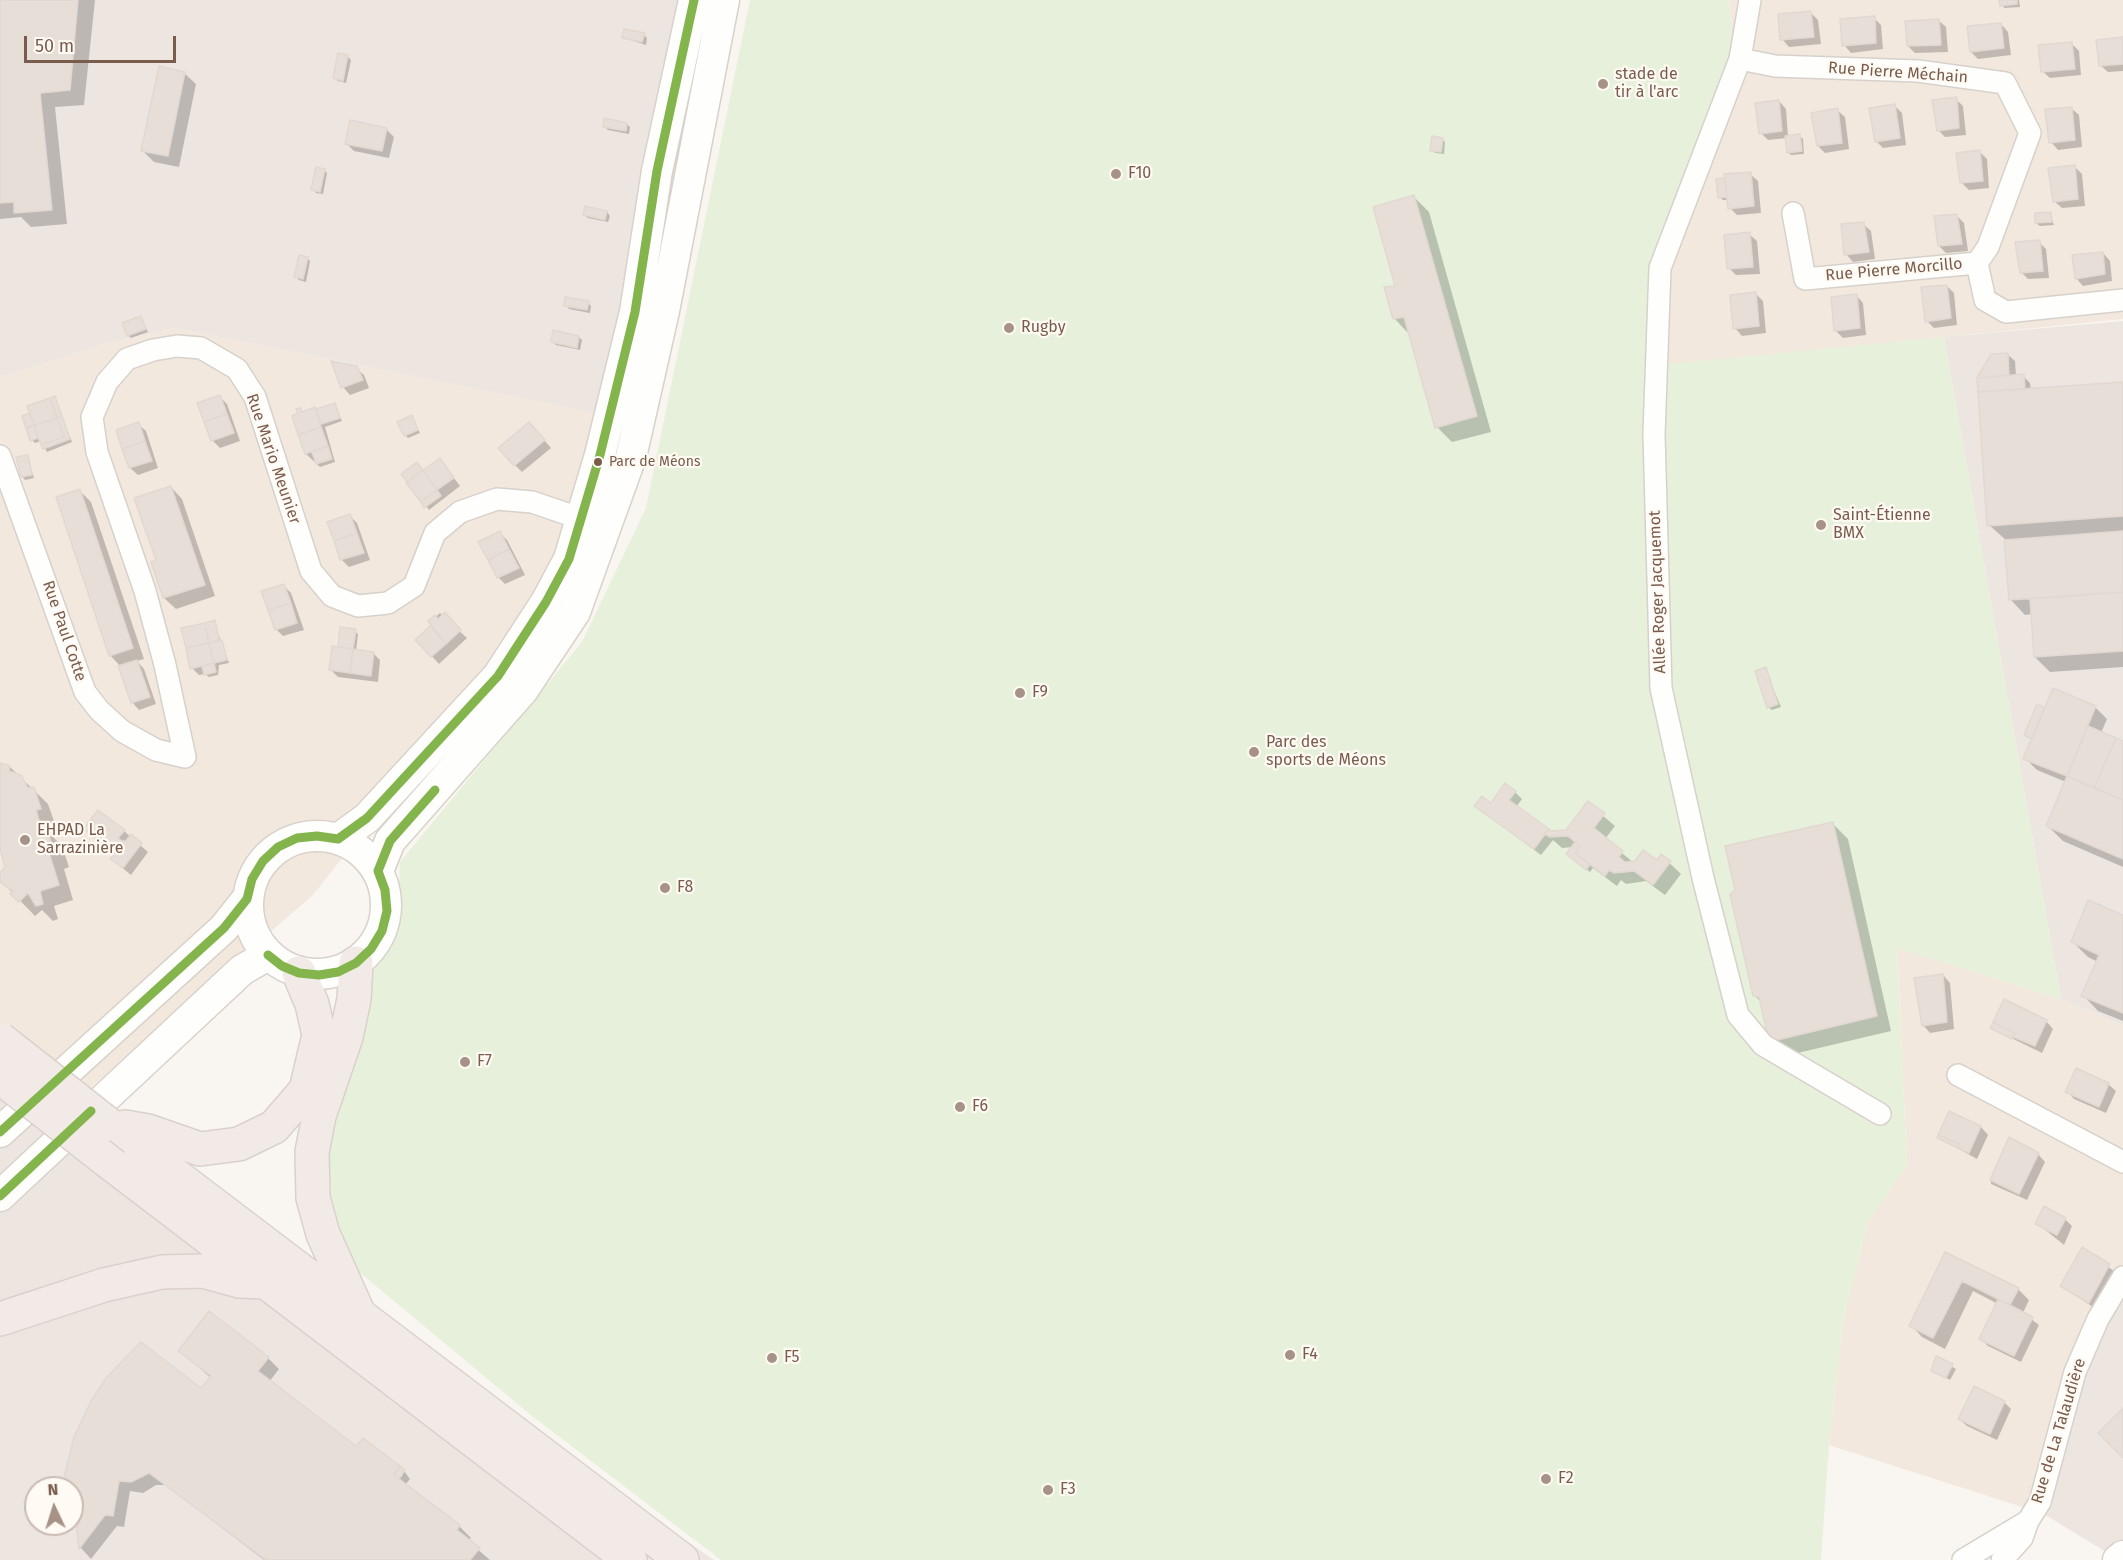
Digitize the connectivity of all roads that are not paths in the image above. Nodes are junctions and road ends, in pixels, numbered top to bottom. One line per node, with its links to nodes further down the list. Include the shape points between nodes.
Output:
1 (694, 0): 9 (main road, via 657,171 635,312)
2 (724, 0): 12 (main road, via 664,311 631,457 575,612 524,690 390,841)
3 (1750, 0): 4 (street, Allée Roger Jacquemot)
4 (1740, 59): 6 (street, Rue Pierre Méchain, via 1775,66 1918,71 2005,83 2030,133 1988,247); 20 (street, Allée Roger Jacquemot, via 1660,268 1654,434 1661,688 1702,878 1738,1015 1763,1045)
5 (1793, 213): 6 (street, Rue Pierre Morcillo, via 1805,279)
6 (1977, 263): 7 (street, via 1985,300 2006,312)
7 (2123, 300)
8 (0, 456): 10 (street, Rue Paul Cotte, via 85,692 122,731 156,750)
9 (582, 519): 10 (street, Rue Mario Meunier, via 532,502 497,500 460,512 435,533 414,586 388,603 358,606 332,596 311,571 255,398 237,369 201,348 177,346 127,359 107,382 92,417 97,452 145,591); 11 (main road, via 569,559 546,602 498,676 367,818)
10 (185, 757)
11 (338, 839): 12 (main road, via 354,846); 13 (main road, via 307,837 278,847 257,870)
12 (378, 871): 15 (main road, via 387,911 382,931)
13 (247, 899): 14 (main road, via 248,920 255,939); 22 (main road, via 224,928)
14 (268, 955): 16 (main road); 25 (main road, via 242,970)
15 (356, 963): 16 (main road, via 338,972); 28 (highway, via 346,1037 319,1116 312,1152 312,1198 323,1234)
16 (299, 973): 21 (highway, via 319,1035 306,1090 274,1127 239,1144 200,1149 148,1131)
17 (0, 1039): 21 (highway, bridge)
18 (1958, 1075): 24 (street)
19 (0, 1077): 23 (highway, bridge)
20 (1880, 1114)
21 (108, 1124): 23 (highway)
22 (0, 1132)
23 (126, 1156): 27 (highway); 28 (highway)
24 (2123, 1162)
25 (0, 1196)
26 (2123, 1277): 30 (street, Rue de La Talaudière, via 2098,1319 2075,1372 2040,1502)
27 (266, 1282): 29 (highway, via 240,1281 203,1271 162,1272 104,1285); 32 (highway)
28 (359, 1314): 33 (highway)
29 (0, 1319)
30 (2028, 1521): 34 (street, Rue de La Talaudière); 35 (street, Rue de La Talaudière, via 2022,1538)
31 (2123, 1556): 36 (main road)
32 (630, 1560)
33 (682, 1560)
34 (1963, 1560)
35 (2002, 1560)
36 (2118, 1560)

